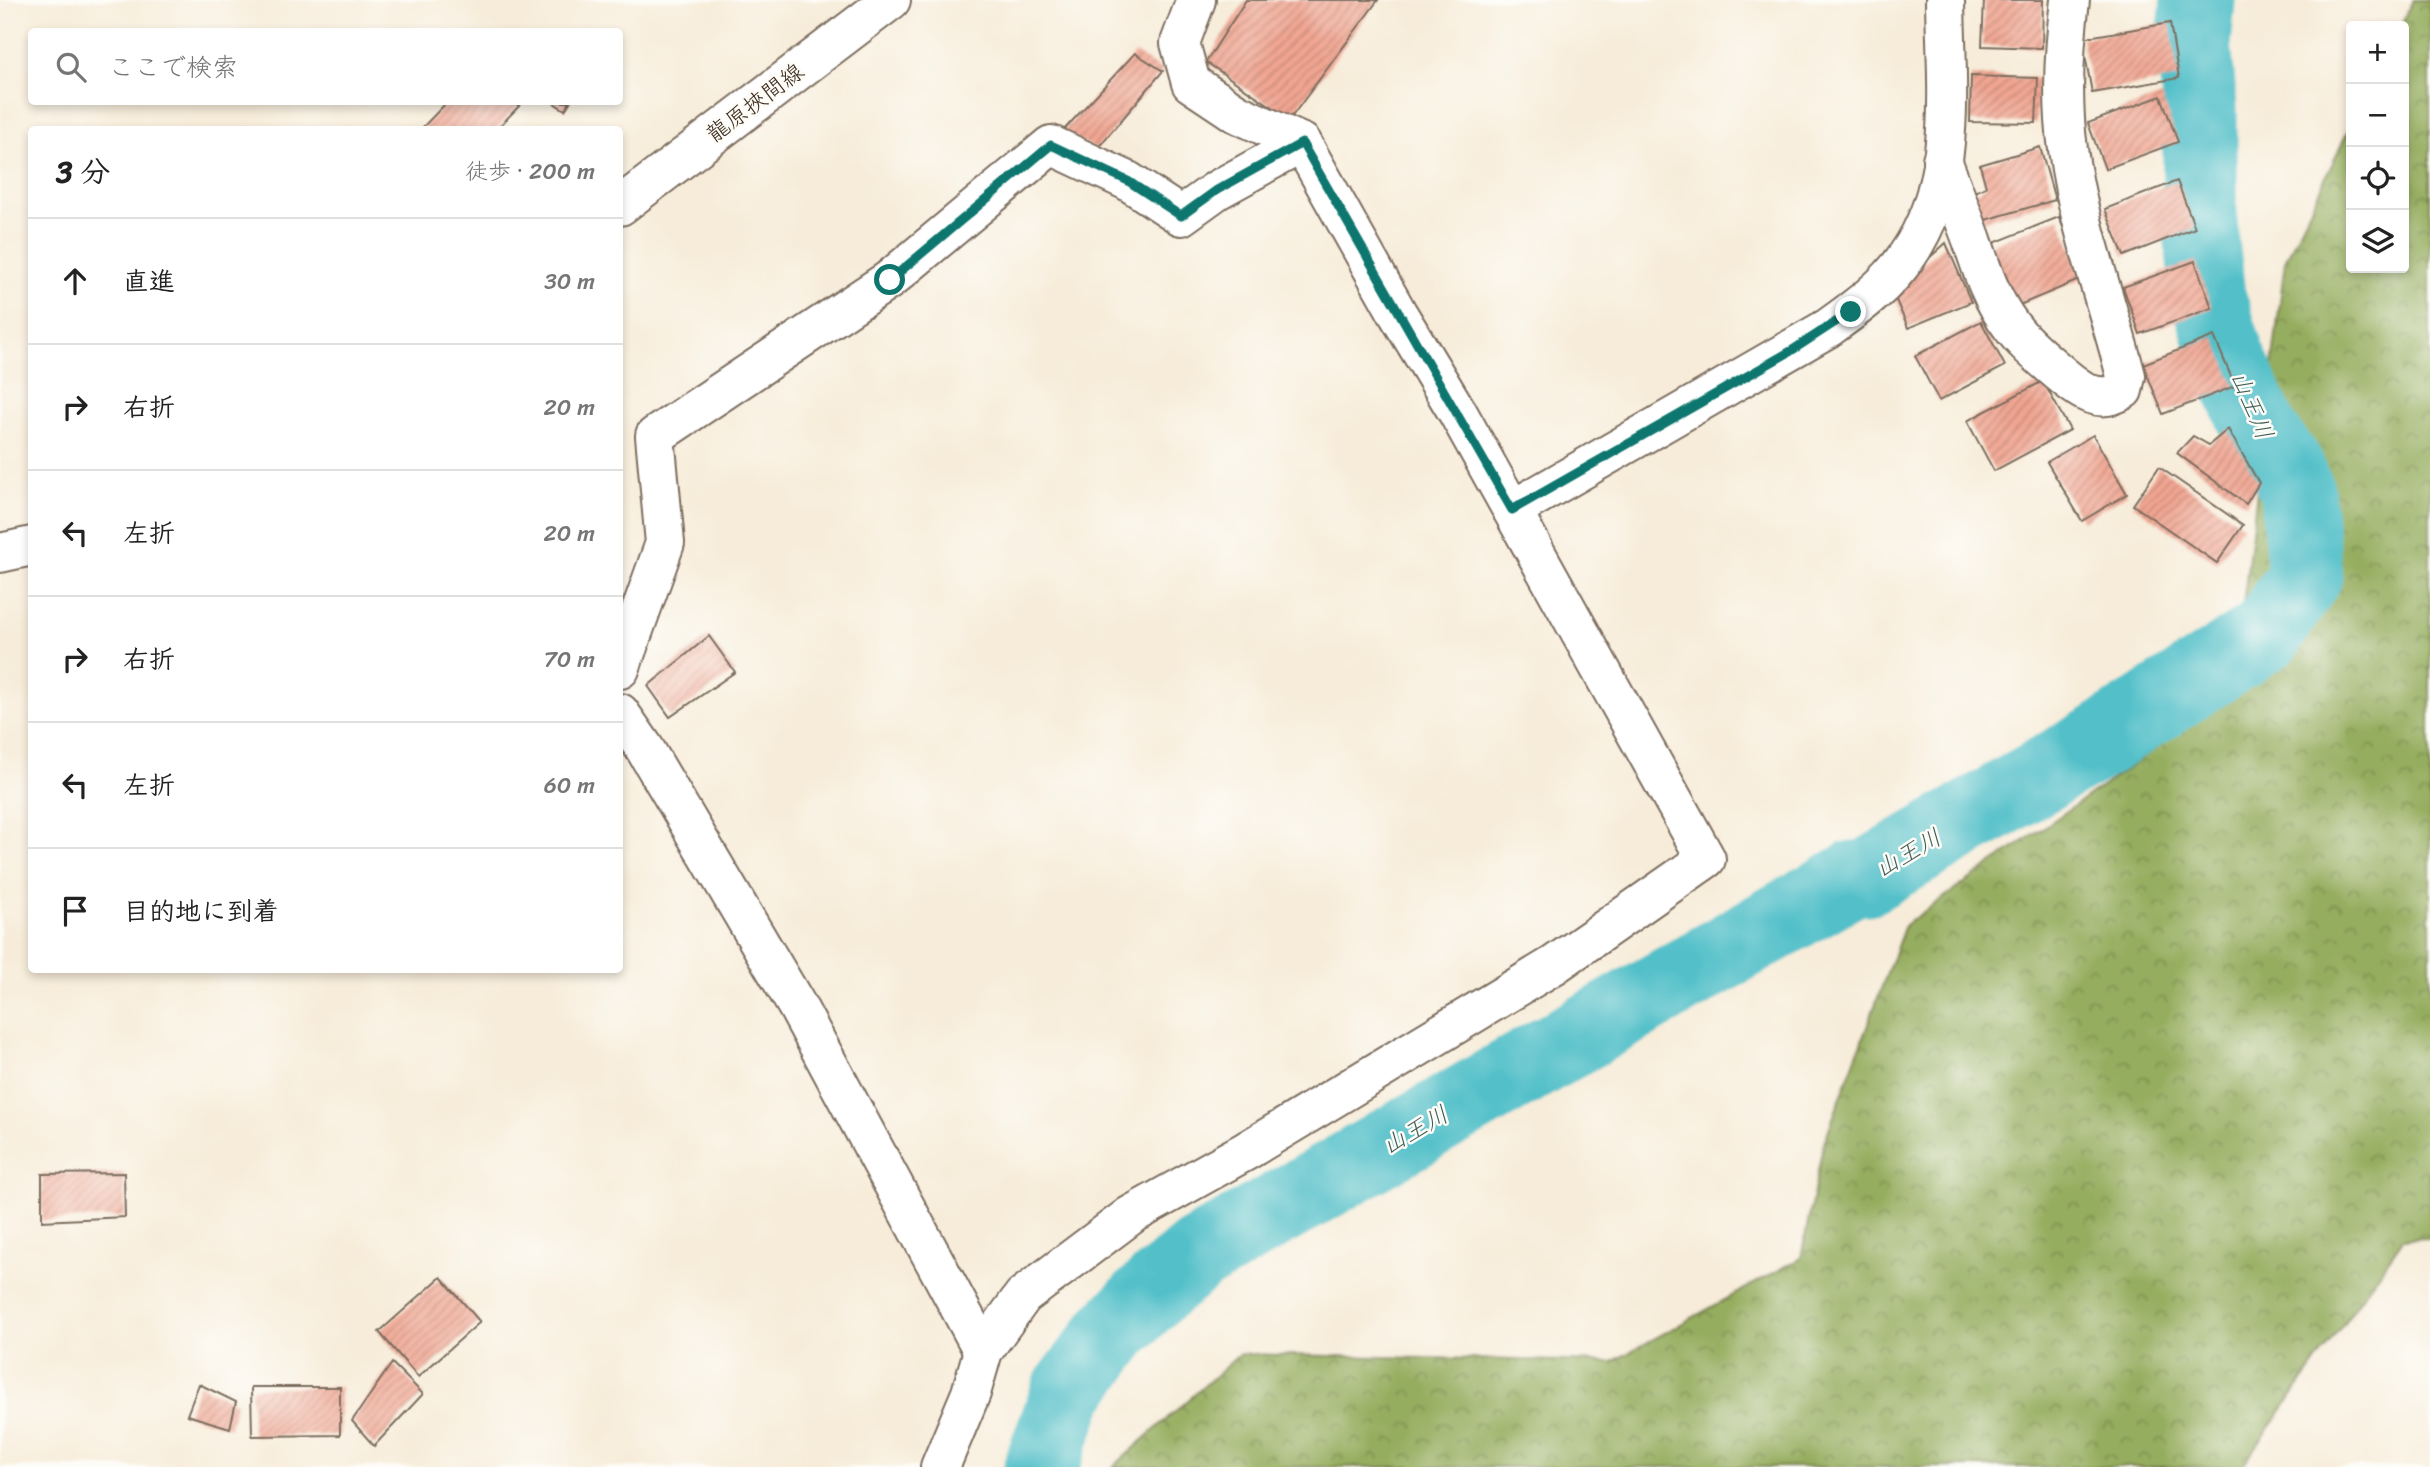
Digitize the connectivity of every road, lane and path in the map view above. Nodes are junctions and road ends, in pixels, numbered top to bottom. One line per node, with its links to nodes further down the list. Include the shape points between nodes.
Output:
1 (891, 0): 7 (street, 龍原挾間線)
2 (1196, 0): 5 (street, via 1180,43 1191,82 1236,113)
3 (1945, 0): 6 (street, via 1948,93)
4 (2070, 0): 6 (street, via 2064,93 2068,149 2087,239 2126,376 2123,390 2101,398 2080,390 2012,327 1983,274)
5 (1302, 143): 8 (street); 11 (street, via 1217,190 1181,216 1128,181 1051,145 890,280 654,436 665,543)
6 (1942, 160): 8 (street, via 1931,212 1919,238 1888,278 1851,312)
7 (623, 204)
8 (1512, 510): 13 (street, via 1706,859 1554,965 1131,1215 1023,1296)
9 (28, 547): 10 (street)
10 (0, 554)
11 (623, 661)
12 (623, 717): 13 (street, via 797,1006)
13 (983, 1351): 14 (street)
14 (940, 1467)

